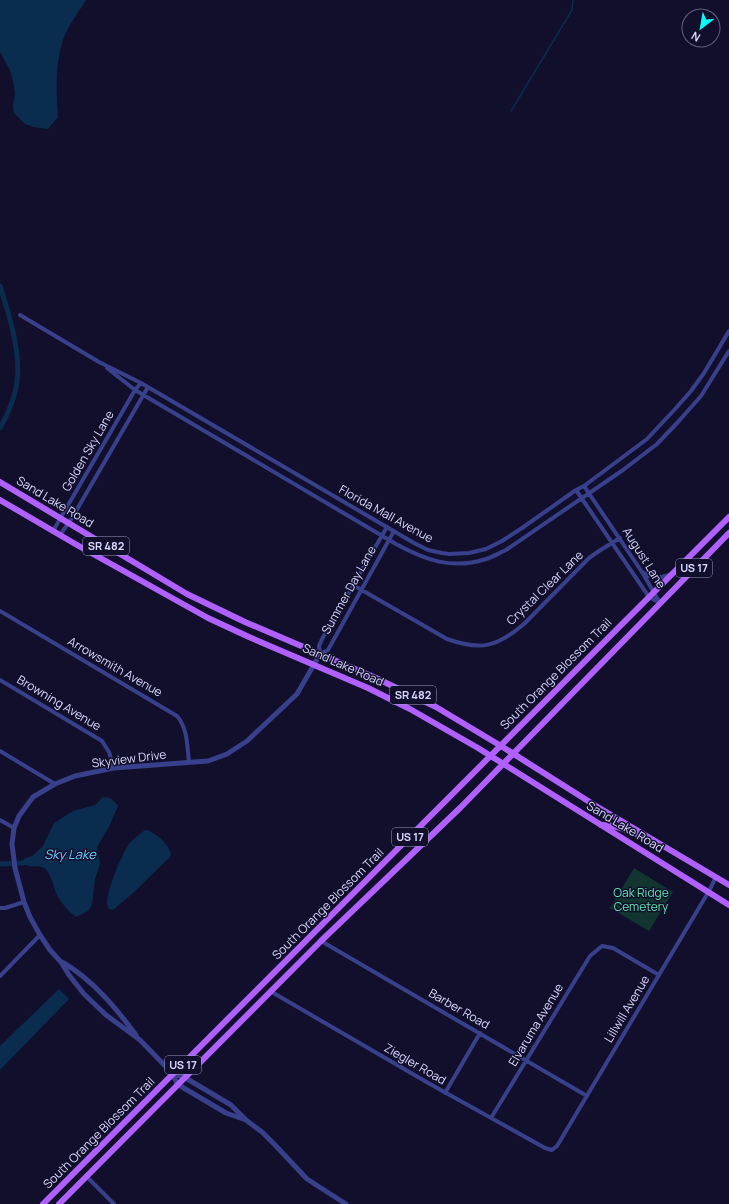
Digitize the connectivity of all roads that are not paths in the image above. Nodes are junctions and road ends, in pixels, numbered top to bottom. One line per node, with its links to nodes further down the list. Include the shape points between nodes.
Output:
1 (20, 315): 4 (street, Florida Mall Avenue)
2 (729, 331): 12 (street, Florida Mall Avenue, via 704,373 676,408 646,439)
3 (729, 351): 14 (street, Florida Mall Avenue, via 707,387 657,444)
4 (99, 362): 5 (street, Florida Mall Avenue); 7 (street, Florida Mall Avenue)
5 (141, 383): 6 (street, Florida Mall Avenue); 7 (street, Golden Sky Lane)
6 (148, 387): 8 (street, Golden Sky Lane); 9 (street, Florida Mall Avenue)
7 (136, 390): 8 (street, Florida Mall Avenue); 18 (street, Golden Sky Lane)
8 (143, 394): 10 (street, Florida Mall Avenue); 19 (street, Golden Sky Lane)
9 (203, 419): 10 (street); 20 (street, Florida Mall Avenue)
10 (198, 427): 25 (street, Florida Mall Avenue)
11 (0, 482): 18 (main road, Sand Lake Road / SR 482)
12 (584, 486): 13 (street, Florida Mall Avenue); 14 (street, August Lane)
13 (576, 490): 15 (street, August Lane); 22 (street, Florida Mall Avenue, via 502,541 486,549 469,553 435,552)
14 (589, 494): 15 (street, Florida Mall Avenue); 26 (street, August Lane)
15 (582, 498): 27 (street, Florida Mall Avenue, via 506,550 486,559 447,564 410,552); 28 (street, August Lane)
16 (0, 500): 21 (main road, Sand Lake Road / SR 482)
17 (729, 517): 30 (main road, South Orange Blossom Trail / US 17)
18 (60, 518): 19 (main road, Sand Lake Road / SR 482); 21 (street, Golden Sky Lane)
19 (68, 523): 24 (street, Golden Sky Lane); 36 (main road, Sand Lake Road / SR 482)
20 (387, 527): 22 (street, Florida Mall Avenue); 25 (street, Summer Day Lane)
21 (53, 531): 24 (main road, Sand Lake Road / SR 482)
22 (394, 531): 27 (street, Summer Day Lane)
23 (729, 533): 35 (main road, South Orange Blossom Trail / US 17)
24 (60, 535): 38 (main road, Sand Lake Road / SR 482)
25 (381, 535): 27 (street, Florida Mall Avenue); 31 (street, Summer Day Lane)
26 (620, 538): 28 (street, Crystal Clear Lane); 29 (street, August Lane)
27 (389, 540): 32 (street, Summer Day Lane)
28 (611, 542): 32 (street, Crystal Clear Lane, via 589,558 512,634 484,646 463,644 447,638); 34 (street, August Lane)
29 (642, 572): 30 (street, via 655,578); 33 (street, August Lane)
30 (672, 574): 33 (main road, South Orange Blossom Trail / US 17)
31 (353, 584): 32 (street, Crystal Clear Lane); 39 (street, Summer Day Lane, via 320,642)
32 (361, 590): 39 (street, Summer Day Lane, via 328,650)
33 (654, 591): 34 (main road, South Orange Blossom Trail / US 17); 35 (street, August Lane)
34 (649, 597): 35 (street, August Lane); 42 (main road, South Orange Blossom Trail / US 17)
35 (660, 603): 44 (main road, South Orange Blossom Trail / US 17)
36 (214, 608): 38 (main road); 39 (main road, Sand Lake Road / SR 482)
37 (0, 611): 46 (street, Arrowsmith Avenue, via 177,716 186,731)
38 (208, 618): 40 (main road, Sand Lake Road / SR 482)
39 (320, 654): 40 (street, Skyview Drive); 42 (main road, Sand Lake Road / SR 482, via 436,707)
40 (314, 665): 45 (main road, Sand Lake Road / SR 482, via 391,699); 46 (street, Skyview Drive, via 297,694 248,741 227,754 208,761)
41 (0, 680): 48 (street, Browning Avenue, via 102,741)
42 (501, 746): 44 (main road, Sand Lake Road / SR 482); 45 (main road, South Orange Blossom Trail / US 17)
43 (0, 751): 49 (street)
44 (514, 754): 47 (main road, South Orange Blossom Trail / US 17); 53 (main road, Sand Lake Road / SR 482)
45 (491, 756): 47 (main road, Sand Lake Road / SR 482); 60 (main road, South Orange Blossom Trail / US 17)
46 (189, 762): 48 (street, Skyview Drive)
47 (503, 764): 51 (main road, Sand Lake Road / SR 482); 63 (main road, South Orange Blossom Trail / US 17)
48 (114, 768): 49 (street, Skyview Drive, via 76,776)
49 (55, 784): 52 (street, Skyview Drive, via 33,797 19,816)
50 (0, 820): 52 (street)
51 (601, 825): 53 (main road, via 617,826); 56 (main road, Sand Lake Road / SR 482)
52 (14, 828): 57 (street, Skyview Drive, via 12,844 15,868)
53 (669, 848): 54 (main road, Sand Lake Road / SR 482)
54 (716, 877): 55 (main road, Sand Lake Road / SR 482); 56 (street, Lillwill Avenue)
55 (729, 885)
56 (708, 891): 58 (main road, Sand Lake Road / SR 482); 66 (street, Lillwill Avenue)
57 (24, 902): 59 (street); 62 (street, Skyview Drive)
58 (729, 905)
59 (0, 908)
60 (322, 925): 61 (main road, South Orange Blossom Trail / US 17); 63 (main road, via 319,931)
61 (313, 934): 64 (main road); 72 (main road, South Orange Blossom Trail / US 17)
62 (40, 935): 65 (street, Skyview Drive); 67 (street)
63 (321, 940): 64 (main road, South Orange Blossom Trail / US 17); 69 (street, Barber Road)
64 (311, 951): 68 (main road, South Orange Blossom Trail / US 17)
65 (61, 962): 70 (street, Skyview Drive, via 76,970 93,986); 70 (street, Skyview Drive, via 84,994)
66 (659, 975): 71 (street, Elvaruma Avenue, via 613,948 602,946 590,956); 76 (street, Lillwill Avenue)
67 (0, 976)
68 (270, 992): 73 (main road, South Orange Blossom Trail / US 17); 75 (street, Ziegler Road)
69 (480, 1033): 71 (street, Barber Road); 75 (street)
70 (140, 1040): 72 (street, Skyview Drive)
71 (527, 1060): 76 (street, Barber Road); 77 (street, Elvaruma Avenue)
72 (173, 1074): 73 (street); 74 (street); 81 (main road, South Orange Blossom Trail / US 17)
73 (184, 1077): 74 (main road, South Orange Blossom Trail / US 17); 78 (street, via 231,1105)
74 (177, 1084): 78 (street, via 226,1113); 80 (main road, South Orange Blossom Trail / US 17)
75 (445, 1093): 77 (street, Ziegler Road)
76 (587, 1096): 79 (street, Lillwill Avenue, via 557,1146)
77 (491, 1118): 79 (street, Ziegler Road)
78 (246, 1120): 84 (street, via 262,1132 307,1179)
79 (552, 1150)
80 (86, 1176): 82 (main road, South Orange Blossom Trail / US 17); 83 (street)
81 (46, 1203)
82 (59, 1204)
83 (114, 1204)
84 (346, 1204)

